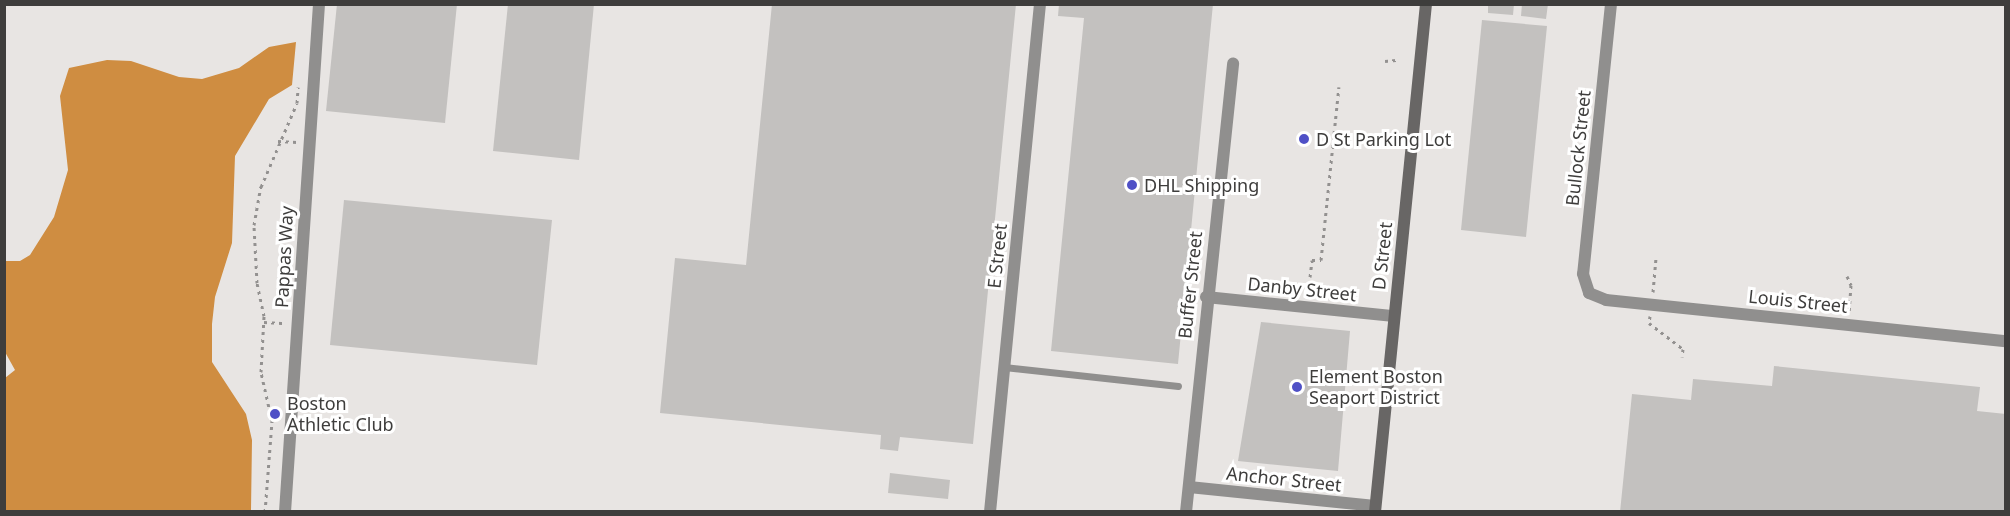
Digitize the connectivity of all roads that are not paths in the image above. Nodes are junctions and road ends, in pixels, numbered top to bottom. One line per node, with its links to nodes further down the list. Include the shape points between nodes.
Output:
1 (319, 4): 14 (street, Pappas Way)
2 (1040, 4): 10 (street, E Street)
3 (1426, 4): 8 (main road, D Street)
4 (1611, 4): 6 (street, Bullock Street, via 1583,274)
5 (1233, 63): 7 (street, Buffer Street)
6 (1589, 293): 9 (street, Louis Street, via 1606,300)
7 (1206, 297): 8 (street, Danby Street); 12 (street, Buffer Street)
8 (1394, 316): 13 (main road, D Street)
9 (2006, 341)
10 (1004, 367): 11 (lane); 15 (street, E Street)
11 (1178, 386)
12 (1189, 487): 13 (street, Anchor Street); 16 (street, Buffer Street)
13 (1375, 509)
14 (285, 512)
15 (990, 512)
16 (1186, 512)

